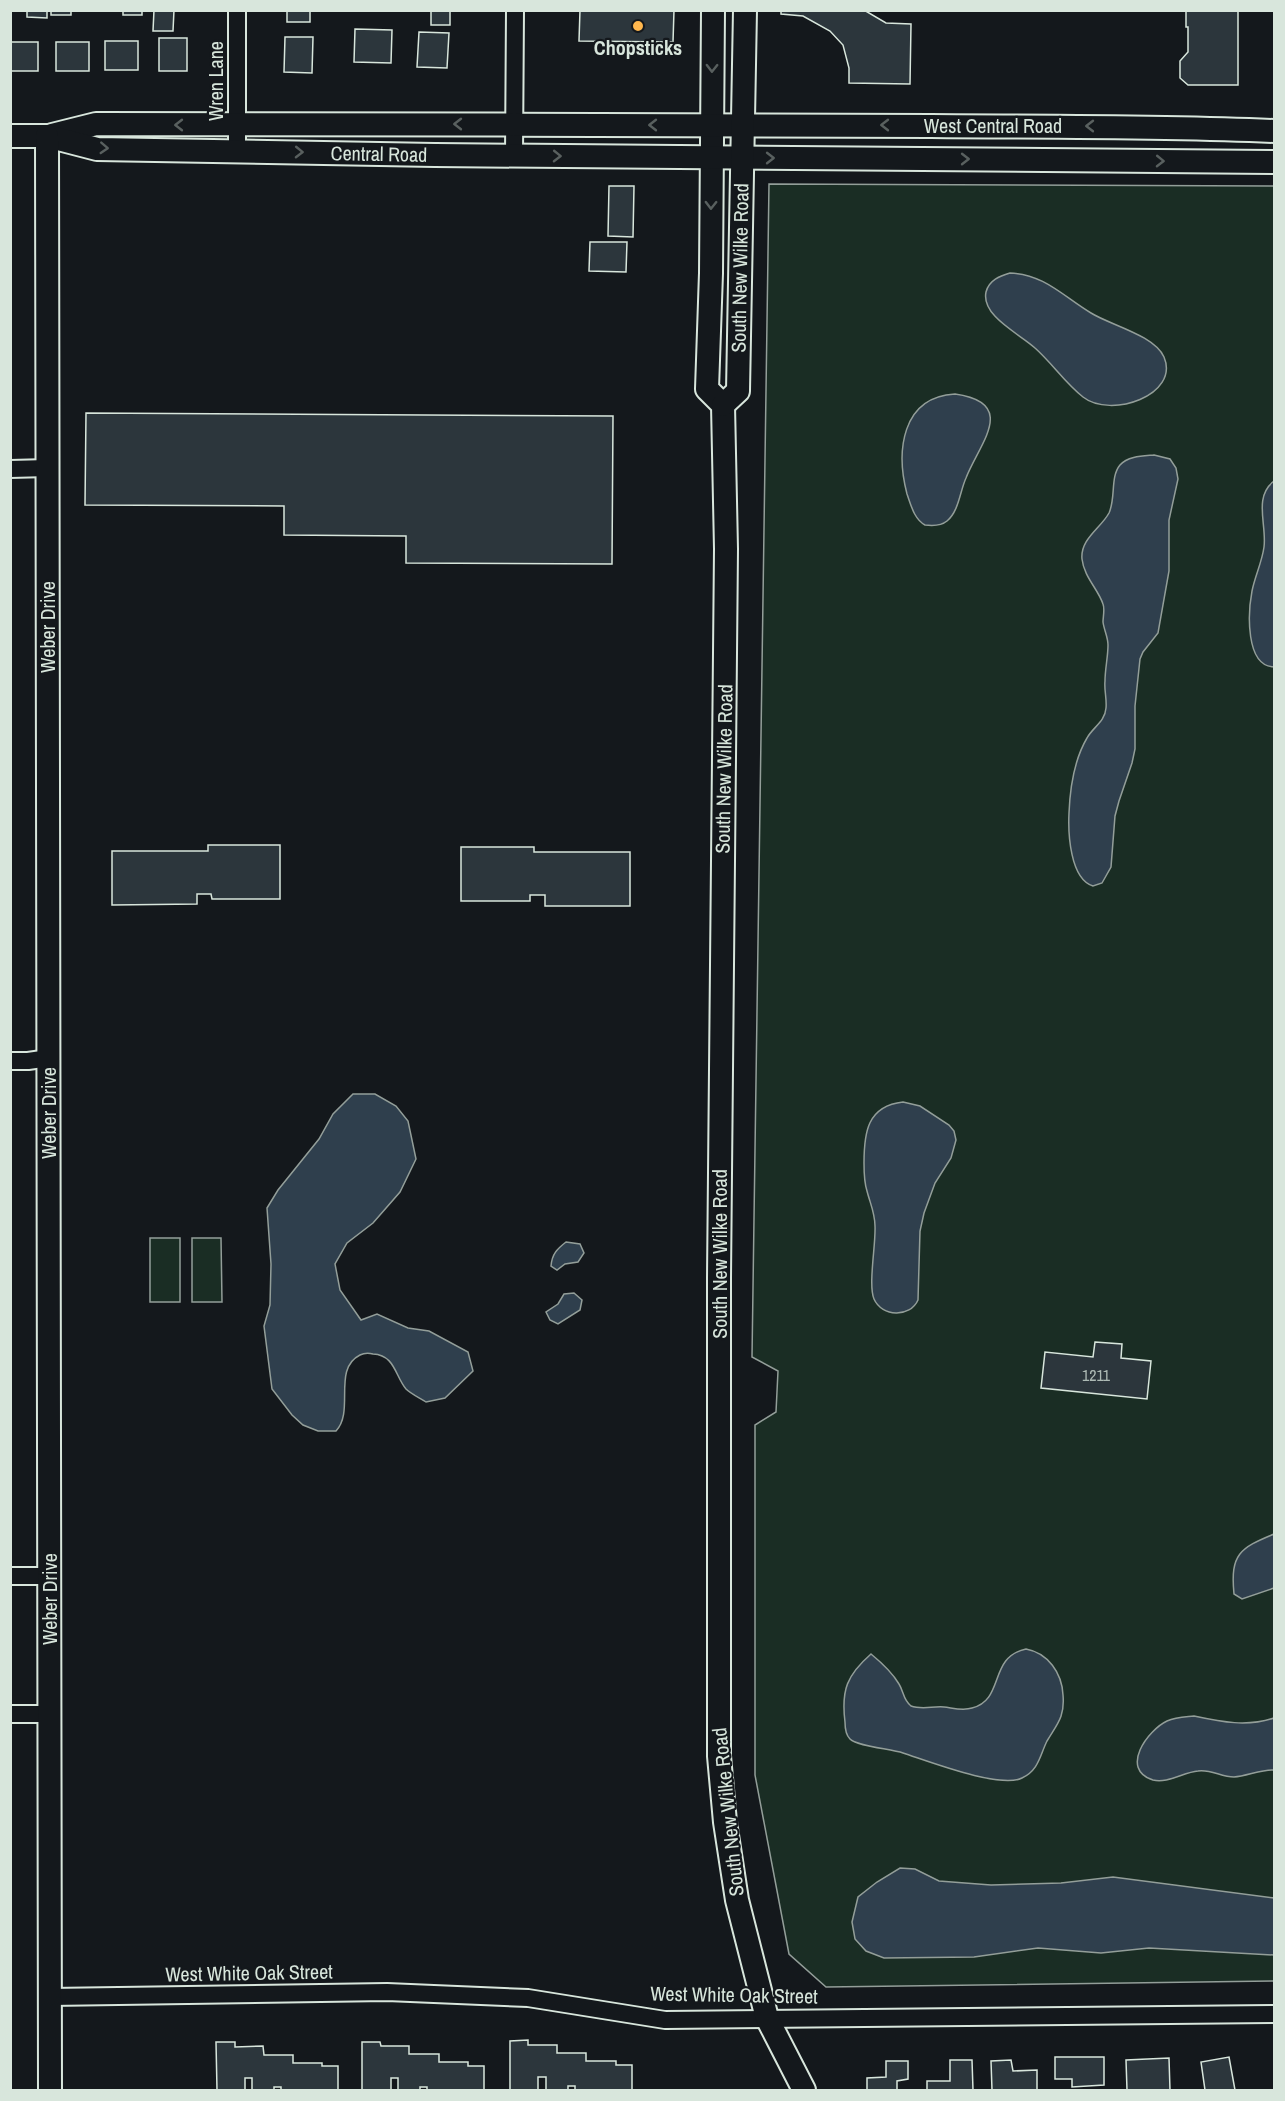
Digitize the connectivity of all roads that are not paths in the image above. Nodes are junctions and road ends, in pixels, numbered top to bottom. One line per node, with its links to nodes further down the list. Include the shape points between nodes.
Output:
1 (237, 10): 7 (street, Wren Lane)
2 (515, 10): 5 (street)
3 (713, 10): 8 (main road, South New Wilke Road, one-way to 8)
4 (745, 10): 6 (main road, South New Wilke Road)
5 (514, 123): 7 (main road, Central Road, one-way to 7); 8 (main road, Central Road, one-way to 5); 13 (street)
6 (742, 124): 8 (main road, West Central Road); 9 (main road, West Central Road, one-way to 6); 15 (main road, South New Wilke Road)
7 (237, 125): 11 (main road, Central Road, one-way to 11, via 96,124); 12 (street, Wren Lane)
8 (712, 125): 14 (main road, South New Wilke Road)
9 (1275, 131)
10 (10, 136): 11 (main road, Central Road)
11 (47, 136): 12 (main road, Central Road, one-way to 12, via 97,149); 18 (main road, Weber Drive)
12 (237, 151): 13 (main road, Central Road, one-way to 13)
13 (514, 155): 14 (main road, Central Road, one-way to 14)
14 (712, 158): 15 (main road, West Central Road); 17 (main road, South New Wilke Road, one-way to 17, via 706,389)
15 (742, 158): 16 (main road, West Central Road, one-way to 16); 17 (main road, South New Wilke Road, via 738,391)
16 (1275, 162)
17 (723, 405): 28 (main road, South New Wilke Road, via 726,549 719,1756 736,1900)
18 (48, 468): 19 (street); 20 (main road, Weber Drive)
19 (10, 469)
20 (49, 1058): 21 (street); 23 (main road, Weber Drive)
21 (10, 1061)
22 (10, 1576): 23 (street)
23 (50, 1576): 25 (main road, Weber Drive)
24 (10, 1713): 25 (street)
25 (50, 1713): 26 (main road, Weber Drive)
26 (50, 1997): 28 (street, West White Oak Street, via 387,1992 528,1998 666,2020); 29 (main road, Weber Drive)
27 (1275, 2014): 28 (street, West White Oak Street)
28 (767, 2018): 30 (main road, South New Wilke Road)
29 (51, 2091)
30 (804, 2091)

